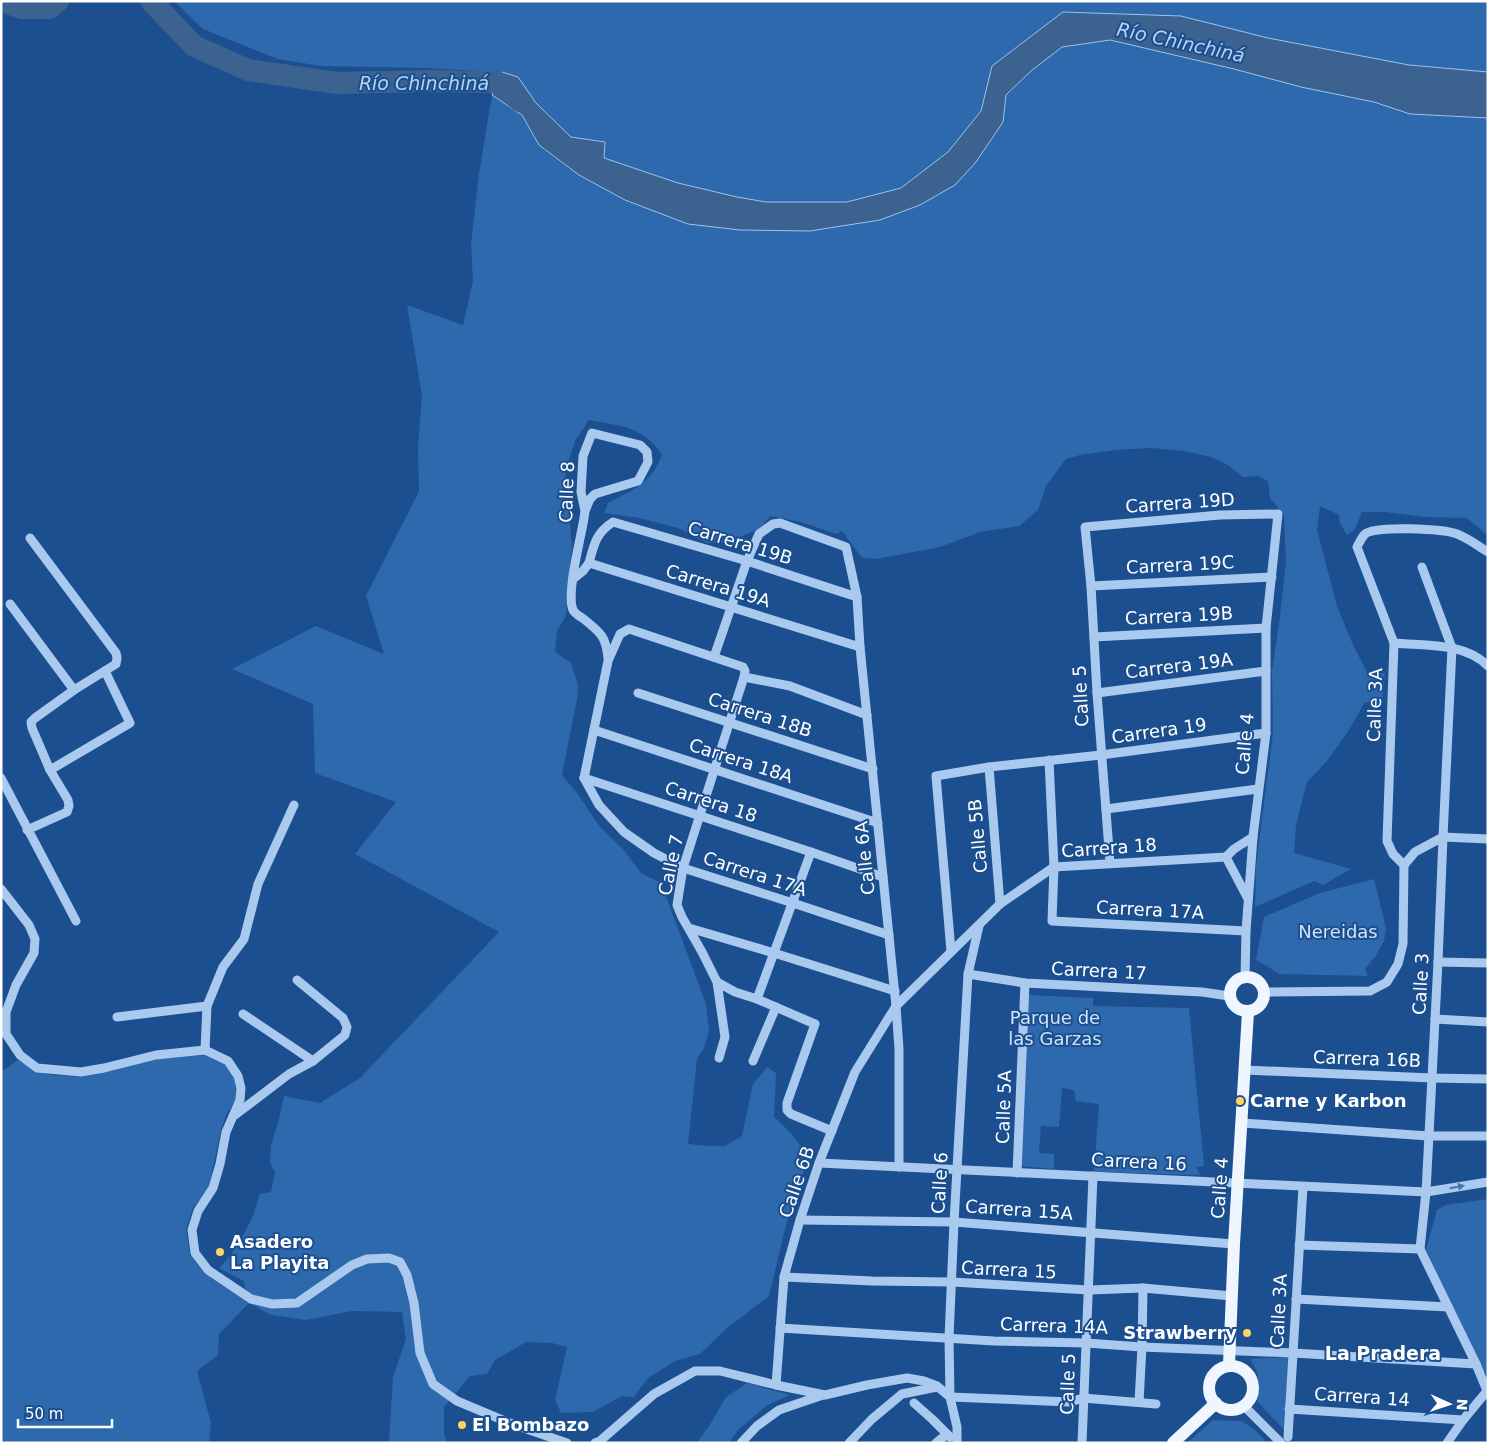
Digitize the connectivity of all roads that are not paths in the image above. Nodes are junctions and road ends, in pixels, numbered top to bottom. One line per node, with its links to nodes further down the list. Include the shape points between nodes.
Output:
1 (585, 511): 1 (street, Calle 8, via 581,492 583,456 592,433 640,445 647,452 648,462 638,481 595,494); 10 (street, Calle 8)
2 (1278, 514): 3 (street, Carrera 19D, via 1220,515); 9 (street, Calle 4)
3 (1085, 527): 11 (street, Calle 5)
4 (30, 538): 23 (street, via 116,653 116,664)
5 (1488, 552): 17 (street, Calle 3A, via 1456,533 1446,531 1385,528 1365,533 1357,547)
6 (747, 561): 7 (street, Carrera 19B, via 613,522 603,528); 12 (street, Carrera 19B); 12 (street, Calle 6A, via 759,534 780,522 846,547); 14 (street)
7 (589, 563): 10 (street); 14 (street, Carrera 19A)
8 (1422, 567): 19 (street, Calle 3)
9 (1272, 577): 11 (street, Carrera 19C); 15 (street, Calle 4)
10 (573, 579): 21 (street, Calle 8, via 571,602 574,612 605,639)
11 (1091, 586): 16 (street, Calle 5)
12 (857, 597): 18 (street, Calle 6A)
13 (10, 604): 26 (street)
14 (730, 607): 18 (street, Carrera 19A); 20 (street)
15 (1266, 628): 16 (street, Carrera 19B); 24 (street, Calle 4)
16 (1094, 637): 28 (street, Calle 5)
17 (1394, 643): 19 (street); 53 (street, Calle 3A, via 1387,841 1393,854)
18 (860, 647): 29 (street, Calle 6A)
19 (1452, 648): 22 (street, via 1472,655); 48 (street, Calle 3)
20 (714, 657): 21 (street, via 630,629 620,634); 25 (street, via 743,667)
21 (608, 660): 31 (street)
22 (1488, 666)
23 (105, 671): 26 (street); 38 (street, via 130,723)
24 (1266, 671): 28 (street, Carrera 19A); 32 (street, Calle 4)
25 (744, 677): 29 (street, via 790,686); 30 (street, Calle 7)
26 (74, 690): 38 (street, via 31,722)
27 (638, 693): 30 (street, Carrera 18B)
28 (1097, 693): 33 (street, Calle 5)
29 (867, 715): 37 (street, Calle 6A)
30 (730, 722): 36 (street, Calle 7); 37 (street, Carrera 18B)
31 (594, 730): 36 (street, Carrera 18A); 40 (street)
32 (1266, 733): 33 (street, Carrera 19); 41 (street, Calle 4)
33 (1101, 755): 34 (street, Carrera 19); 43 (street, Calle 5)
34 (1049, 760): 35 (street, Carrera 19); 54 (street)
35 (989, 766): 60 (street, Calle 5B); 66 (street, Carrera 19, via 936,776)
36 (715, 769): 44 (street, Calle 7); 45 (street, Carrera 18A)
37 (873, 769): 45 (street, Calle 6A)
38 (50, 770): 46 (street, via 68,800 67,812)
39 (1, 778): 46 (street)
40 (584, 778): 44 (street, Carrera 18); 55 (street, Carrera 17A, via 600,805 624,832)
41 (1258, 789): 43 (street); 47 (street, Calle 4)
42 (294, 805): 79 (street, via 258,884 244,939 223,967)
43 (1106, 810): 52 (street, Calle 5)
44 (700, 815): 50 (street, Carrera 18); 55 (street, Calle 7)
45 (878, 823): 56 (street, Calle 6A)
46 (27, 830): 61 (street)
47 (1253, 837): 51 (street); 58 (street, Calle 4)
48 (1443, 837): 49 (street); 53 (street, via 1416,852); 68 (street, Calle 3)
49 (1488, 839)
50 (811, 852): 56 (street, Carrera 18); 59 (street)
51 (1226, 857): 52 (street, Carrera 18); 58 (street)
52 (1110, 863): 54 (street, Carrera 18)
53 (1404, 865): 76 (street, via 1403,944 1398,964 1387,982 1370,991)
54 (1054, 867): 60 (street, Carrera 18); 64 (street, Carrera 17A, via 1052,922)
55 (683, 868): 59 (street, Carrera 17A); 63 (street, Calle 7, via 677,905)
56 (883, 877): 65 (street, Calle 6A)
57 (1, 889): 87 (street, via 29,925 35,939 34,953 16,985 6,1012 6,1034 20,1055 37,1068 81,1072 156,1055)
58 (1248, 898): 64 (street, Calle 4)
59 (793, 903): 65 (street, Carrera 17A); 67 (street)
60 (1000, 904): 62 (street, Carrera 18)
61 (76, 921)
62 (979, 926): 66 (street, Carrera 18); 70 (street, Calle 6)
63 (689, 928): 67 (street); 73 (street, Calle 7)
64 (1246, 931): 71 (street, Calle 4)
65 (889, 935): 75 (street, Calle 6A)
66 (951, 950): 81 (street, Carrera 18)
67 (774, 953): 75 (street); 78 (street)
68 (1438, 962): 69 (street); 85 (street, Calle 3)
69 (1488, 963)
70 (968, 974): 74 (street, Carrera 17); 101 (street, Calle 6)
71 (1245, 977): 76 (main road, via 1260,982); 77 (main road, via 1232,985)
72 (297, 980): 90 (street, via 343,1018 347,1027 345,1035)
73 (717, 982): 78 (street); 88 (street, Calle 7, via 725,1037)
74 (1025, 983): 77 (street, Carrera 17); 102 (street, Calle 5A)
75 (895, 992): 81 (street, Calle 6A)
76 (1264, 992): 82 (main road, via 1264,1000 1259,1007)
77 (1230, 996): 82 (main road, via 1236,1008)
78 (757, 999): 80 (street)
79 (207, 1006): 84 (street); 87 (street)
80 (776, 1006): 89 (street); 96 (street, via 815,1024 787,1110)
81 (896, 1006): 96 (street, Calle 6B, via 855,1072); 100 (street, Calle 6A)
82 (1248, 1012): 91 (main road, Calle 4)
83 (242, 1014): 90 (street)
84 (117, 1016)
85 (1435, 1019): 86 (street); 92 (street, Calle 3)
86 (1488, 1022)
87 (205, 1050): 94 (street, via 228,1061 238,1076 240,1100)
88 (719, 1058)
89 (754, 1060)
90 (313, 1061): 94 (street, via 289,1074)
91 (1244, 1070): 92 (street, Carrera 16B); 95 (main road, Calle 4)
92 (1432, 1078): 93 (street, Carrera 16B); 97 (street, Calle 3)
93 (1488, 1079)
94 (233, 1117): 144 (street, via 226,1132 213,1188 198,1211 192,1230 195,1253 208,1270 251,1299 272,1304 297,1302 366,1259 389,1258 400,1262 408,1275 420,1353 433,1384 457,1401)
95 (1242, 1123): 97 (street); 105 (main road, Calle 4)
96 (832, 1131): 99 (street, Calle 6B)
97 (1429, 1136): 98 (street); 107 (street, Calle 3)
98 (1488, 1136)
99 (819, 1163): 100 (street, Carrera 16); 108 (street, Calle 6B)
100 (899, 1167): 101 (street, Carrera 16)
101 (957, 1170): 102 (street, Carrera 16); 109 (street, Calle 6)
102 (1017, 1173): 103 (street, Carrera 16)
103 (1093, 1176): 105 (street, Carrera 16); 110 (street, Calle 5)
104 (1488, 1182): 107 (street, Carrera 16, one-way to 104)
105 (1238, 1183): 106 (street, Carrera 16); 111 (main road, Calle 4)
106 (1303, 1186): 107 (street, Carrera 16); 112 (street, Calle 3A)
107 (1426, 1192): 113 (street, Calle 3)
108 (800, 1220): 109 (street, Carrera 15A); 114 (street, Calle 6B)
109 (954, 1222): 110 (street, Carrera 15A); 115 (street, Calle 6)
110 (1091, 1232): 111 (street, Carrera 15A); 117 (street, Calle 5)
111 (1234, 1244): 118 (main road, Calle 4)
112 (1299, 1245): 113 (street); 119 (street, Calle 3A)
113 (1420, 1249): 120 (street)
114 (784, 1277): 115 (street, Carrera 15); 121 (street, Calle 6B)
115 (952, 1282): 117 (street, Carrera 15); 122 (street, Calle 6)
116 (1143, 1288): 117 (street, Carrera 15); 118 (street, Carrera 15); 124 (street)
117 (1089, 1290): 123 (street, Calle 5)
118 (1232, 1296): 125 (main road, Calle 4)
119 (1296, 1299): 120 (street); 126 (street, Calle 3A)
120 (1448, 1307): 127 (street)
121 (780, 1328): 122 (street, Carrera 14A); 129 (street, Calle 6B)
122 (949, 1338): 123 (street, Carrera 14A); 133 (street, Calle 6)
123 (1086, 1343): 124 (street, Carrera 14A); 134 (street, Calle 5)
124 (1142, 1347): 125 (street, Carrera 14A); 135 (street)
125 (1230, 1350): 126 (street, Carrera 14A); 128 (main road, Calle 4)
126 (1293, 1353): 127 (street, Carrera 14A); 140 (street, Calle 3A)
127 (1476, 1364): 131 (street)
128 (1229, 1365): 137 (main road, via 1214,1373 1211,1380 1209,1388); 139 (main road, via 1238,1366 1252,1380 1251,1399)
129 (776, 1385): 132 (street); 145 (street, via 720,1371 695,1371 654,1394)
130 (937, 1386): 132 (street, via 907,1378); 133 (street); 147 (street, via 902,1394)
131 (1487, 1391): 141 (street)
132 (825, 1395): 146 (street, via 778,1410)
133 (950, 1397): 134 (street, via 1070,1402); 149 (street, Calle 6, via 957,1427)
134 (1083, 1398): 135 (street); 150 (street, Calle 5)
135 (1139, 1402): 138 (street)
136 (914, 1403): 142 (street)
137 (1216, 1403): 139 (main road, via 1229,1410); 151 (main road)
138 (1156, 1404)
139 (1244, 1406): 143 (street)
140 (1289, 1409): 141 (street, Carrera 14); 143 (street, Calle 3A)
141 (1463, 1420): 152 (street)
142 (947, 1434): 148 (street); 149 (street)
143 (1285, 1440)
144 (567, 1443)
145 (595, 1443)
146 (741, 1443)
147 (849, 1443)
148 (936, 1443)
149 (956, 1443)
150 (1082, 1443)
151 (1173, 1443)
152 (1447, 1443)

